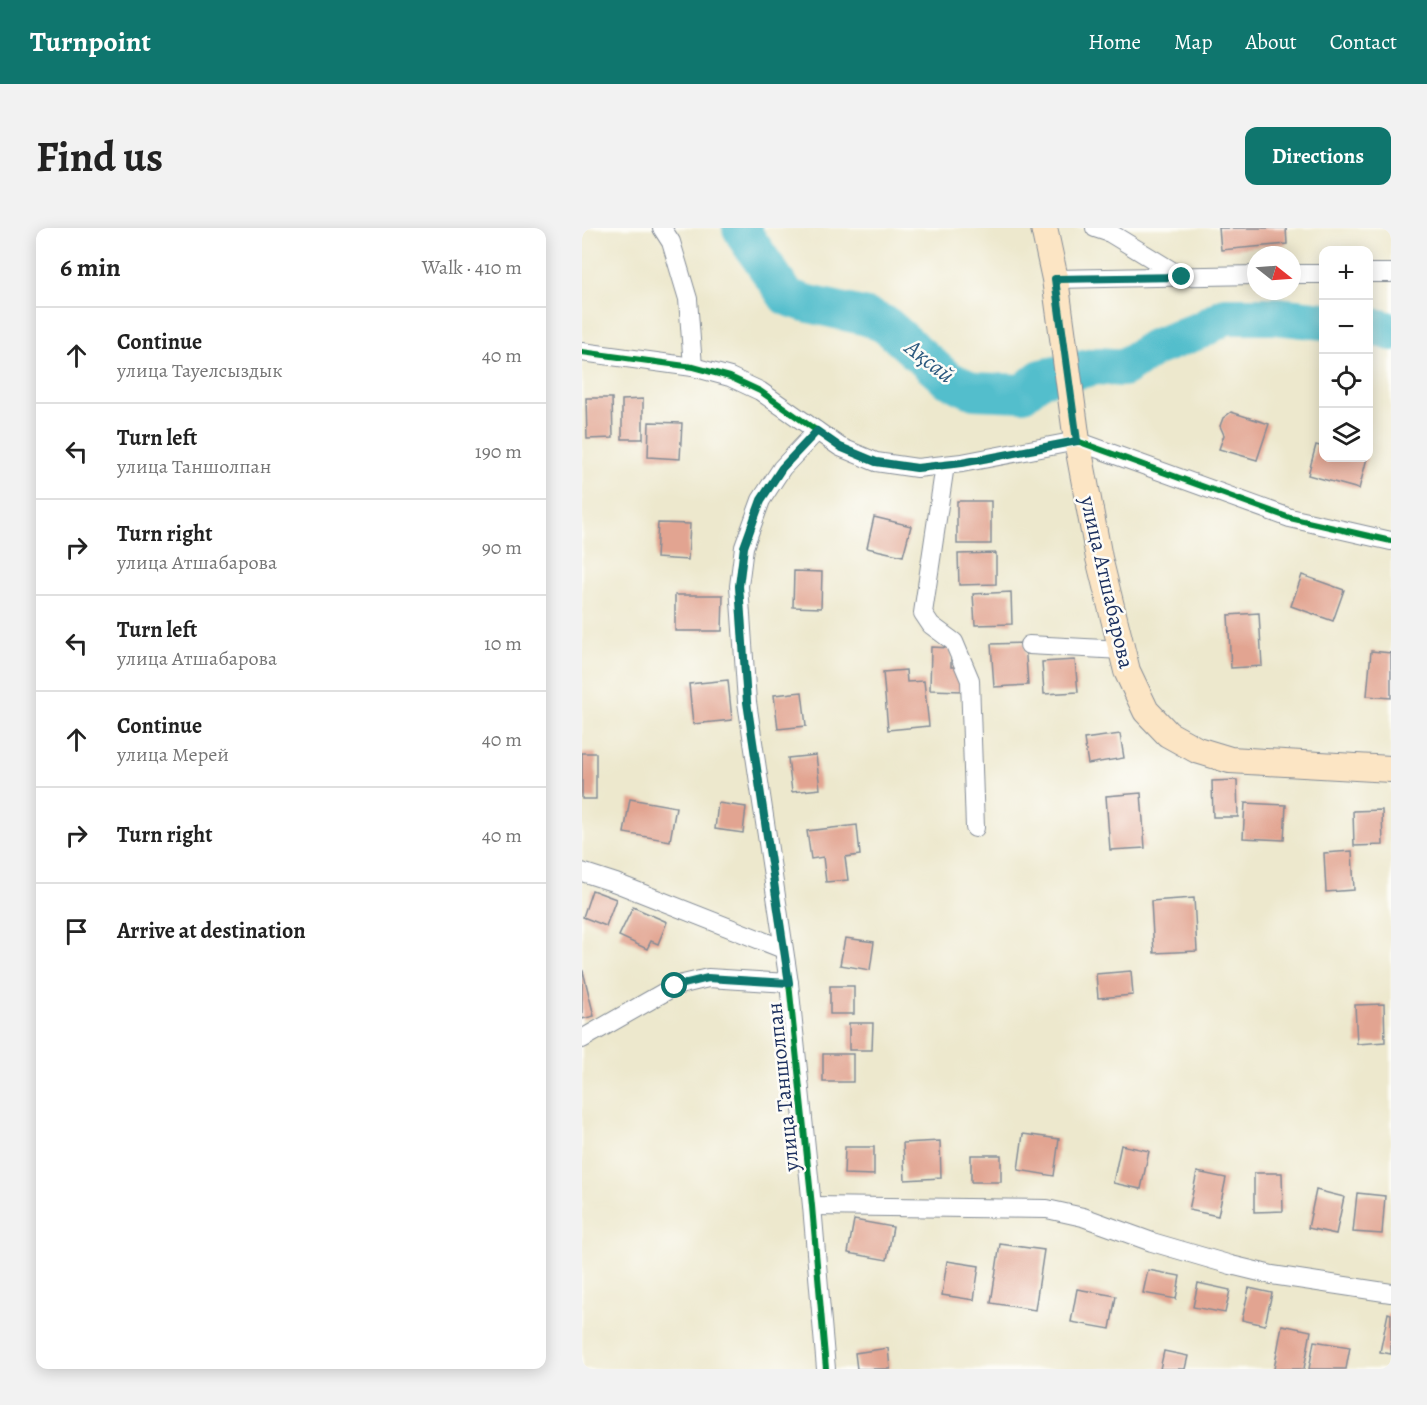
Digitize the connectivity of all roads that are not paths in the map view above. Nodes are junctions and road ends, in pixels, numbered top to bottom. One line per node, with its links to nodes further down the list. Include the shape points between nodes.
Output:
1 (662, 228): 12 (street, via 671,242 688,299)
2 (1044, 228): 10 (main road, улица Атшабарова)
3 (1095, 228): 9 (street, via 1110,233)
4 (1373, 273): 5 (street)
5 (1391, 273)
6 (1301, 274): 7 (street)
7 (1319, 274)
8 (1247, 275): 9 (street)
9 (1182, 277): 10 (street)
10 (1055, 279): 14 (main road, улица Атшабарова)
11 (582, 352): 12 (street)
12 (693, 367): 13 (street, via 730,377 760,391)
13 (817, 431): 15 (street, via 840,447 876,462 917,468); 22 (street, улица Таншолпан, via 782,468 761,500 744,547 739,586 747,702)
14 (1077, 441): 15 (street); 16 (street, via 1290,518); 18 (main road, улица Атшабарова, via 1099,558)
15 (945, 465): 20 (street, via 922,613 954,642 970,680)
16 (1391, 541)
17 (1029, 645): 18 (street)
18 (1122, 650): 19 (main road, улица Атшабарова, via 1127,671 1146,711 1168,734 1197,750 1230,760)
19 (1391, 769)
20 (975, 828)
21 (582, 872): 22 (street)
22 (783, 949): 23 (street, улица Таншолпан)
23 (789, 983): 24 (street, via 708,978 675,986); 25 (street, улица Таншолпан)
24 (582, 1039)
25 (812, 1206): 26 (street, via 1047,1209 1231,1265); 27 (street, улица Таншолпан)
26 (1391, 1293)
27 (826, 1369)

